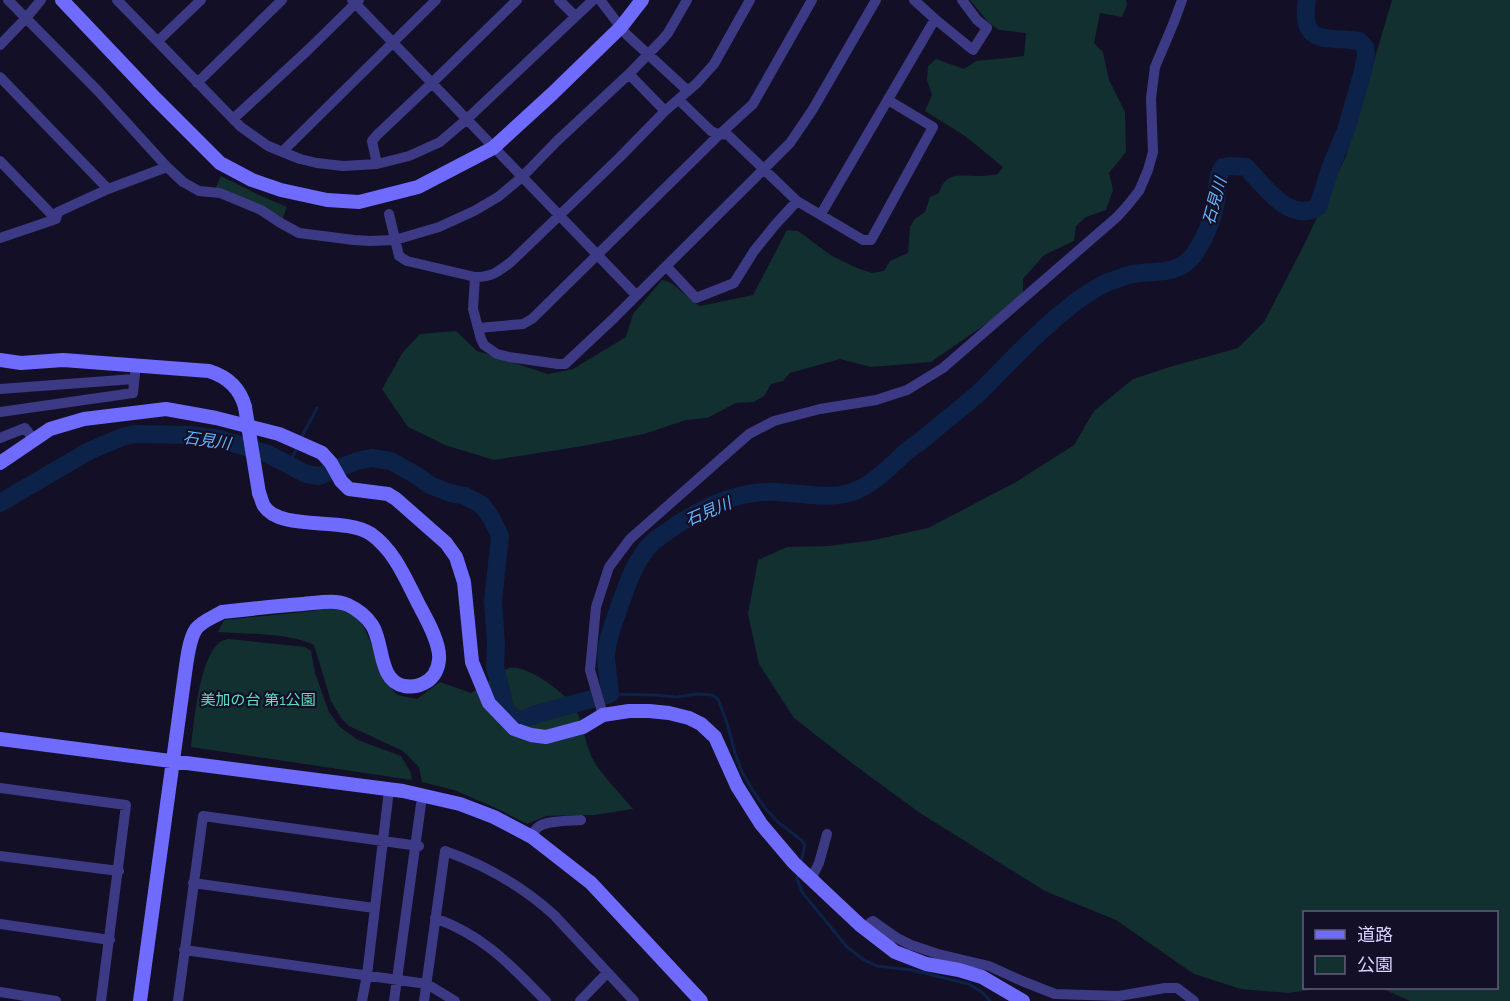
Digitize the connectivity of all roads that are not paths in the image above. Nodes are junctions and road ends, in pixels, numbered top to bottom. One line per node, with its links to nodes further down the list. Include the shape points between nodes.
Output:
1 (8, 0): 22 (street)
2 (41, 0): 22 (street)
3 (62, 0): 40 (street, via 212,157 252,180 327,200 359,202 418,187)
4 (201, 0): 25 (street)
5 (282, 0): 31 (street)
6 (435, 0): 26 (street)
7 (517, 0): 32 (street)
8 (559, 0): 21 (street)
9 (593, 0): 21 (street)
10 (600, 0): 24 (street)
11 (642, 0): 24 (street)
12 (687, 0): 28 (street, via 668,33)
13 (750, 0): 33 (street, via 714,64)
14 (812, 0): 39 (street, via 753,104)
15 (876, 0): 45 (street, via 813,109 790,143)
16 (914, 0): 23 (street)
17 (962, 0): 23 (street, via 987,28 973,50)
18 (1182, 0): 68 (street, via 1155,67 1151,98 1153,153 1139,191 1127,206 943,368 908,390 774,421 749,434 630,539 609,567 596,607 590,670)
19 (119, 1): 25 (street)
20 (355, 1): 26 (street); 38 (street)
21 (575, 16): 37 (street)
22 (26, 18): 27 (street); 44 (street)
23 (935, 19): 35 (street)
24 (621, 27): 28 (street); 40 (street)
25 (158, 41): 31 (street)
26 (393, 42): 32 (street); 41 (street)
27 (0, 45)
28 (648, 54): 29 (street); 33 (street)
29 (629, 74): 36 (street); 46 (street)
30 (0, 77): 47 (street)
31 (197, 83): 38 (street)
32 (432, 83): 37 (street); 43 (street, via 372,141)
33 (688, 91): 34 (street)
34 (679, 100): 36 (street); 39 (street, via 711,131)
35 (888, 100): 50 (street); 50 (street, via 933,127 871,240 863,240)
36 (665, 111): 51 (street)
37 (467, 119): 40 (street); 43 (street, via 440,142)
38 (233, 120): 41 (street, via 268,146)
39 (720, 134): 45 (street, via 728,135); 55 (street)
40 (493, 148): 46 (street)
41 (282, 151): 43 (street, via 317,163)
42 (0, 161): 52 (street)
43 (377, 164)
44 (167, 167): 47 (street); 54 (street, via 199,191 220,193 261,210 299,233)
45 (763, 170): 48 (street); 56 (street)
46 (522, 177): 51 (street); 54 (street, via 498,197 458,220)
47 (108, 189): 52 (street, via 58,212)
48 (797, 201): 50 (street); 56 (street, via 754,251 735,284 696,298)
49 (389, 214): 54 (street)
50 (821, 214)
51 (560, 215): 55 (street); 57 (street, via 497,273)
52 (56, 219): 53 (street)
53 (0, 238)
54 (395, 240): 57 (street, via 399,256 406,261)
55 (598, 255): 58 (street); 59 (street, via 532,319 523,324)
56 (666, 266): 58 (street)
57 (475, 277): 59 (street, via 473,309)
58 (636, 294): 59 (street, via 565,364 497,354 484,345)
59 (478, 328)
60 (0, 360): 61 (street)
61 (136, 364): 62 (street); 70 (street, bridge, via 219,374 236,387 245,407 264,506 287,520 351,526 370,534 391,552 425,616 440,658 430,680 420,685 398,685 387,672 373,627 347,604 326,602 222,612 197,628 192,639)
62 (134, 379): 63 (street); 64 (street, via 133,393)
63 (0, 389)
64 (0, 412)
65 (0, 438): 66 (street, via 25,428)
66 (34, 440): 67 (street); 68 (street, via 50,429 84,419 166,409 279,434 322,453 349,489 388,494 446,543 456,557 464,582 472,662 489,703 514,729 546,737 583,727)
67 (0, 463)
68 (603, 715): 81 (street, via 649,711 701,724 715,737 737,786 761,824)
69 (0, 739): 70 (street)
70 (172, 760): 72 (street); 96 (street)
71 (0, 788): 80 (street, via 126,805)
72 (389, 790): 76 (street, via 460,804); 77 (street)
73 (421, 804): 78 (street)
74 (581, 820): 76 (street, via 539,826)
75 (827, 834): 81 (street, via 819,863)
76 (532, 837): 105 (street, via 591,883)
77 (384, 841): 78 (street); 82 (street, via 203,816); 83 (street)
78 (418, 845): 91 (street)
79 (0, 856): 80 (street)
80 (118, 872): 86 (street)
81 (803, 872): 88 (street)
82 (194, 883): 83 (street); 87 (street)
83 (374, 908): 90 (street)
84 (435, 918): 89 (street, via 442,850 501,875 540,902); 92 (street); 102 (street, via 482,941)
85 (0, 924): 86 (street)
86 (110, 940): 95 (street)
87 (184, 950): 90 (street); 97 (street)
88 (895, 952): 106 (street, via 982,977); 107 (street, via 890,941 870,923 873,921 911,945 989,966 1055,993 1119,996 1177,988)
89 (607, 973): 103 (street); 104 (street)
90 (367, 975): 91 (street); 98 (street)
91 (397, 980): 92 (street); 99 (street)
92 (427, 984): 100 (street); 101 (street)
93 (0, 992): 94 (street)
94 (57, 1001)
95 (101, 1001)
96 (140, 1001)
97 (178, 1001)
98 (362, 1001)
99 (394, 1001)
100 (424, 1001)
101 (455, 1001)
102 (546, 1001)
103 (580, 1001)
104 (634, 1001)
105 (701, 1001)
106 (1023, 1001)
107 (1194, 1001)

